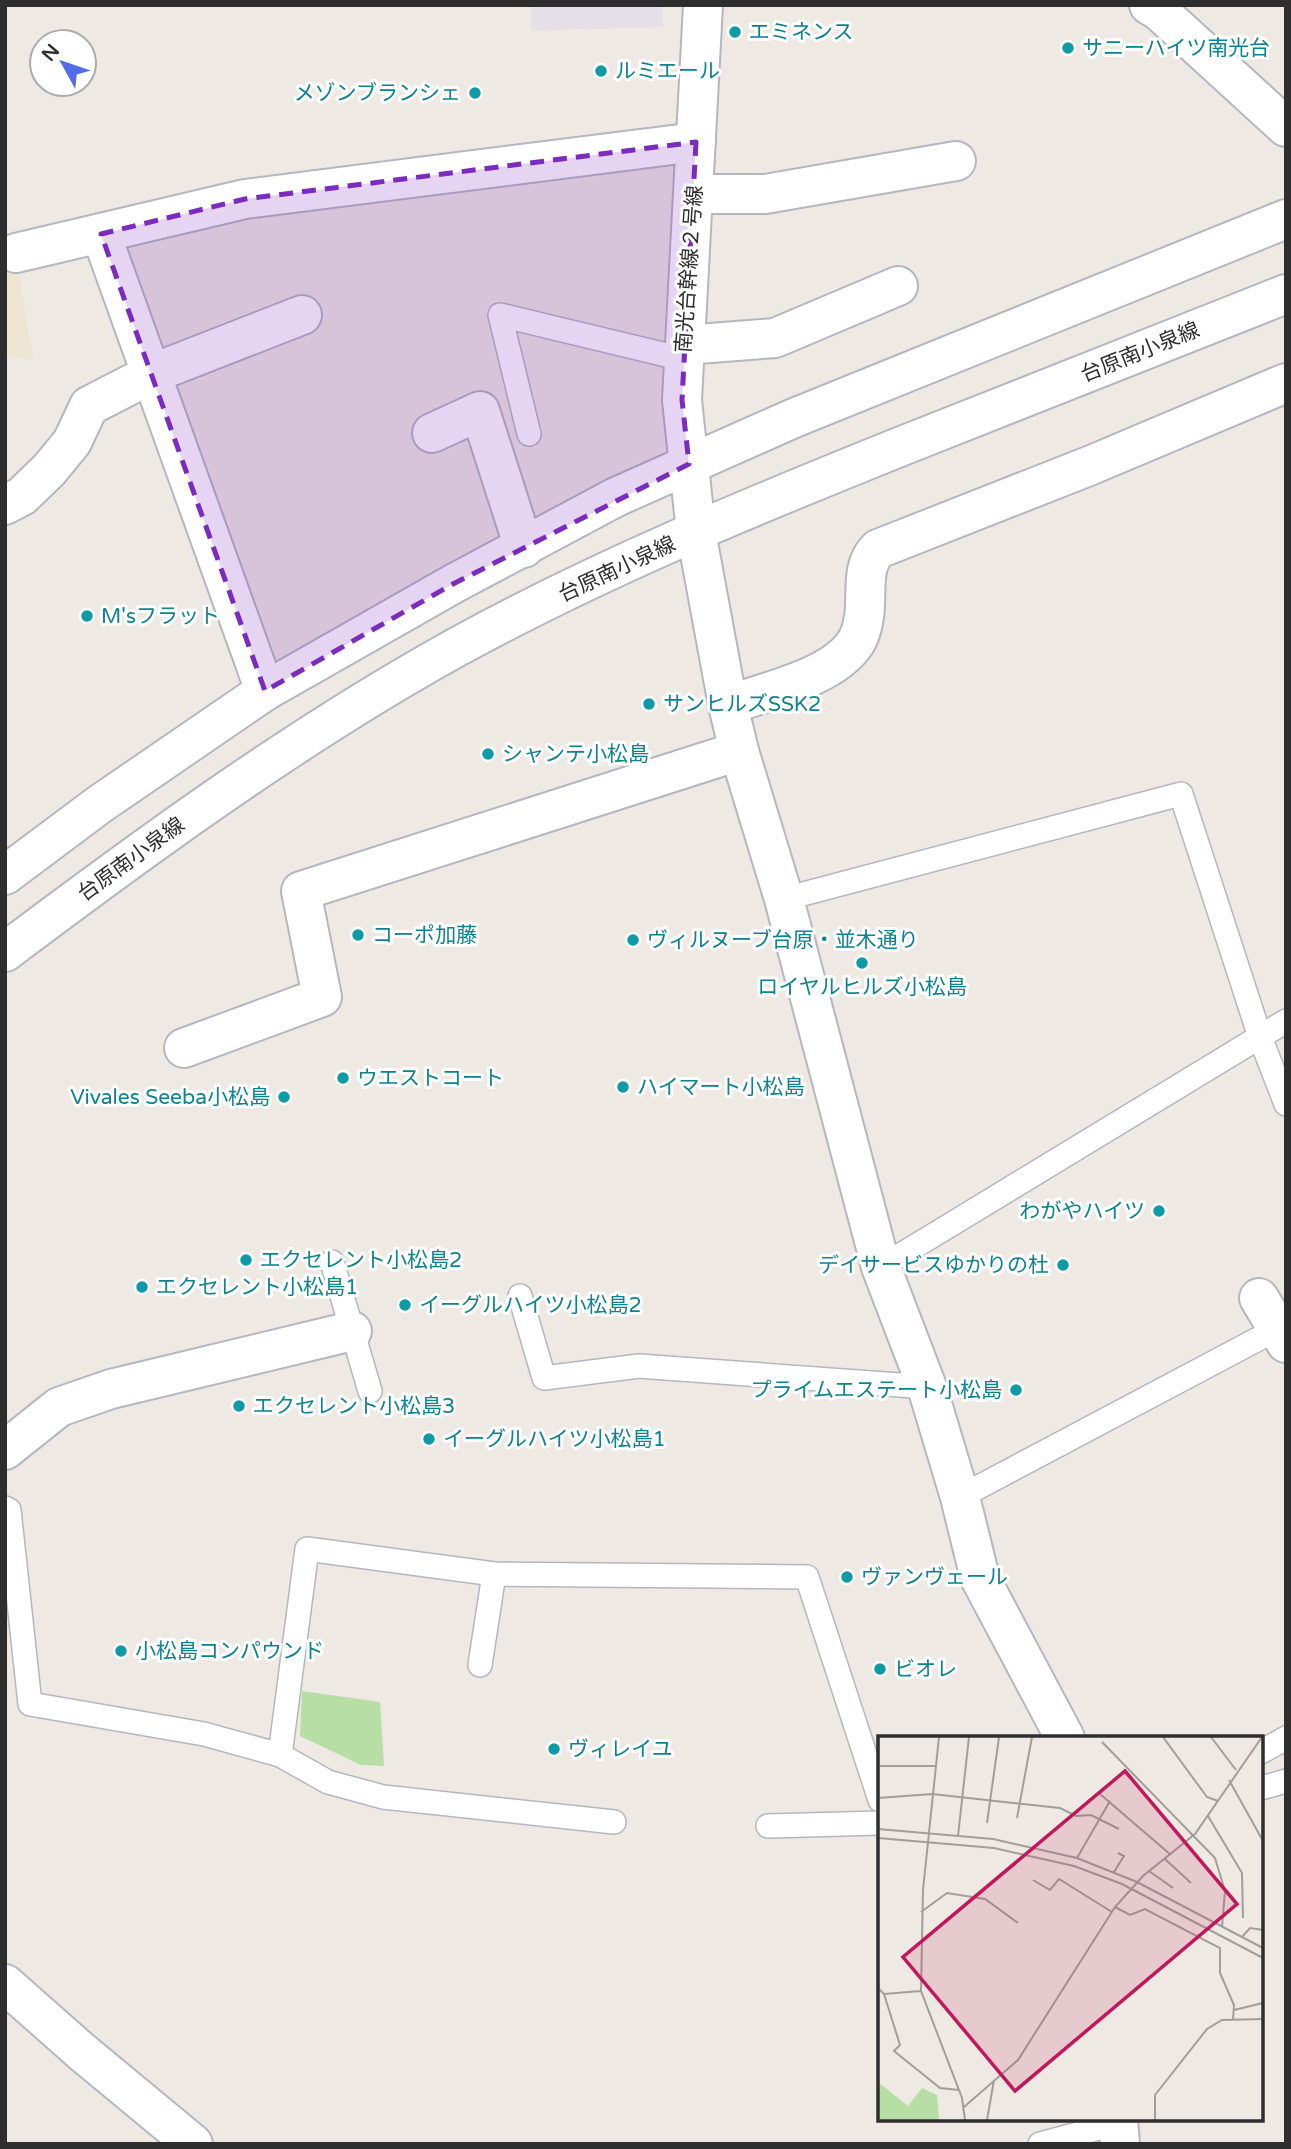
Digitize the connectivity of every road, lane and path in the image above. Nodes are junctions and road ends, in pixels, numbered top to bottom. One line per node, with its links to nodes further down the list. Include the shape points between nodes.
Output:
1 (703, 5): 4 (street, 南光台幹線２号線)
2 (1149, 5): 3 (street)
3 (1286, 127)
4 (696, 142): 6 (street, 南光台幹線２号線); 8 (street, via 245,199)
5 (956, 161): 6 (street, via 765,194)
6 (694, 194): 13 (street, 南光台幹線２号線)
7 (1286, 219): 18 (street)
8 (101, 234): 9 (street); 14 (street)
9 (16, 253)
10 (898, 286): 13 (street, via 775,338)
11 (1286, 294): 20 (street, 台原南小泉線)
12 (302, 315): 14 (street)
13 (684, 352): 17 (lane, via 500,315); 18 (street, 南光台幹線２号線, via 682,400)
14 (151, 374): 19 (street, via 89,406 72,442 49,470 22,496); 22 (street)
15 (1286, 383): 23 (street, via 878,549 867,571 865,616 857,641 839,660 818,674)
16 (432, 433): 21 (street, via 480,411)
17 (529, 434)
18 (689, 464): 20 (street, 南光台幹線２号線); 21 (street, via 616,497)
19 (5, 505)
20 (696, 532): 23 (street, 南光台幹線２号線); 27 (street, 台原南小泉線, via 457,647 294,745)
21 (524, 548): 22 (street)
22 (265, 691): 25 (street)
23 (728, 705): 24 (street, 南光台幹線２号線)
24 (739, 751): 26 (street, 南光台幹線２号線); 30 (street, via 301,891 322,997)
25 (5, 874)
26 (784, 899): 29 (lane, via 1181,794); 33 (street, 南光台幹線２号線)
27 (5, 952)
28 (1286, 1021): 29 (lane)
29 (1260, 1037): 31 (lane); 33 (lane)
30 (184, 1048)
31 (1286, 1104)
32 (332, 1262): 36 (lane)
33 (881, 1267): 37 (street, 南光台幹線２号線)
34 (520, 1296): 37 (lane, via 544,1378 639,1366)
35 (1274, 1323): 40 (lane)
36 (352, 1331): 38 (lane); 39 (street, via 98,1393 59,1407)
37 (927, 1387): 40 (street, 南光台幹線２号線)
38 (370, 1391)
39 (5, 1450)
40 (960, 1497): 44 (street, 南光台幹線２号線, via 980,1578)
41 (5, 1508): 47 (lane, via 9,1510 30,1704 204,1734)
42 (494, 1574): 43 (lane); 47 (lane, via 307,1549); 50 (lane, via 807,1577)
43 (480, 1665)
44 (1064, 1736)
45 (1286, 1738): 46 (lane)
46 (1263, 1751)
47 (280, 1755): 51 (lane, via 328,1782 383,1797)
48 (1286, 1781): 49 (lane)
49 (1263, 1787)
50 (878, 1794)
51 (614, 1822)
52 (878, 1823): 53 (lane)
53 (768, 1826)
54 (5, 1984): 56 (street)
55 (1119, 2129): 57 (lane)
56 (193, 2144)
57 (1040, 2144)

